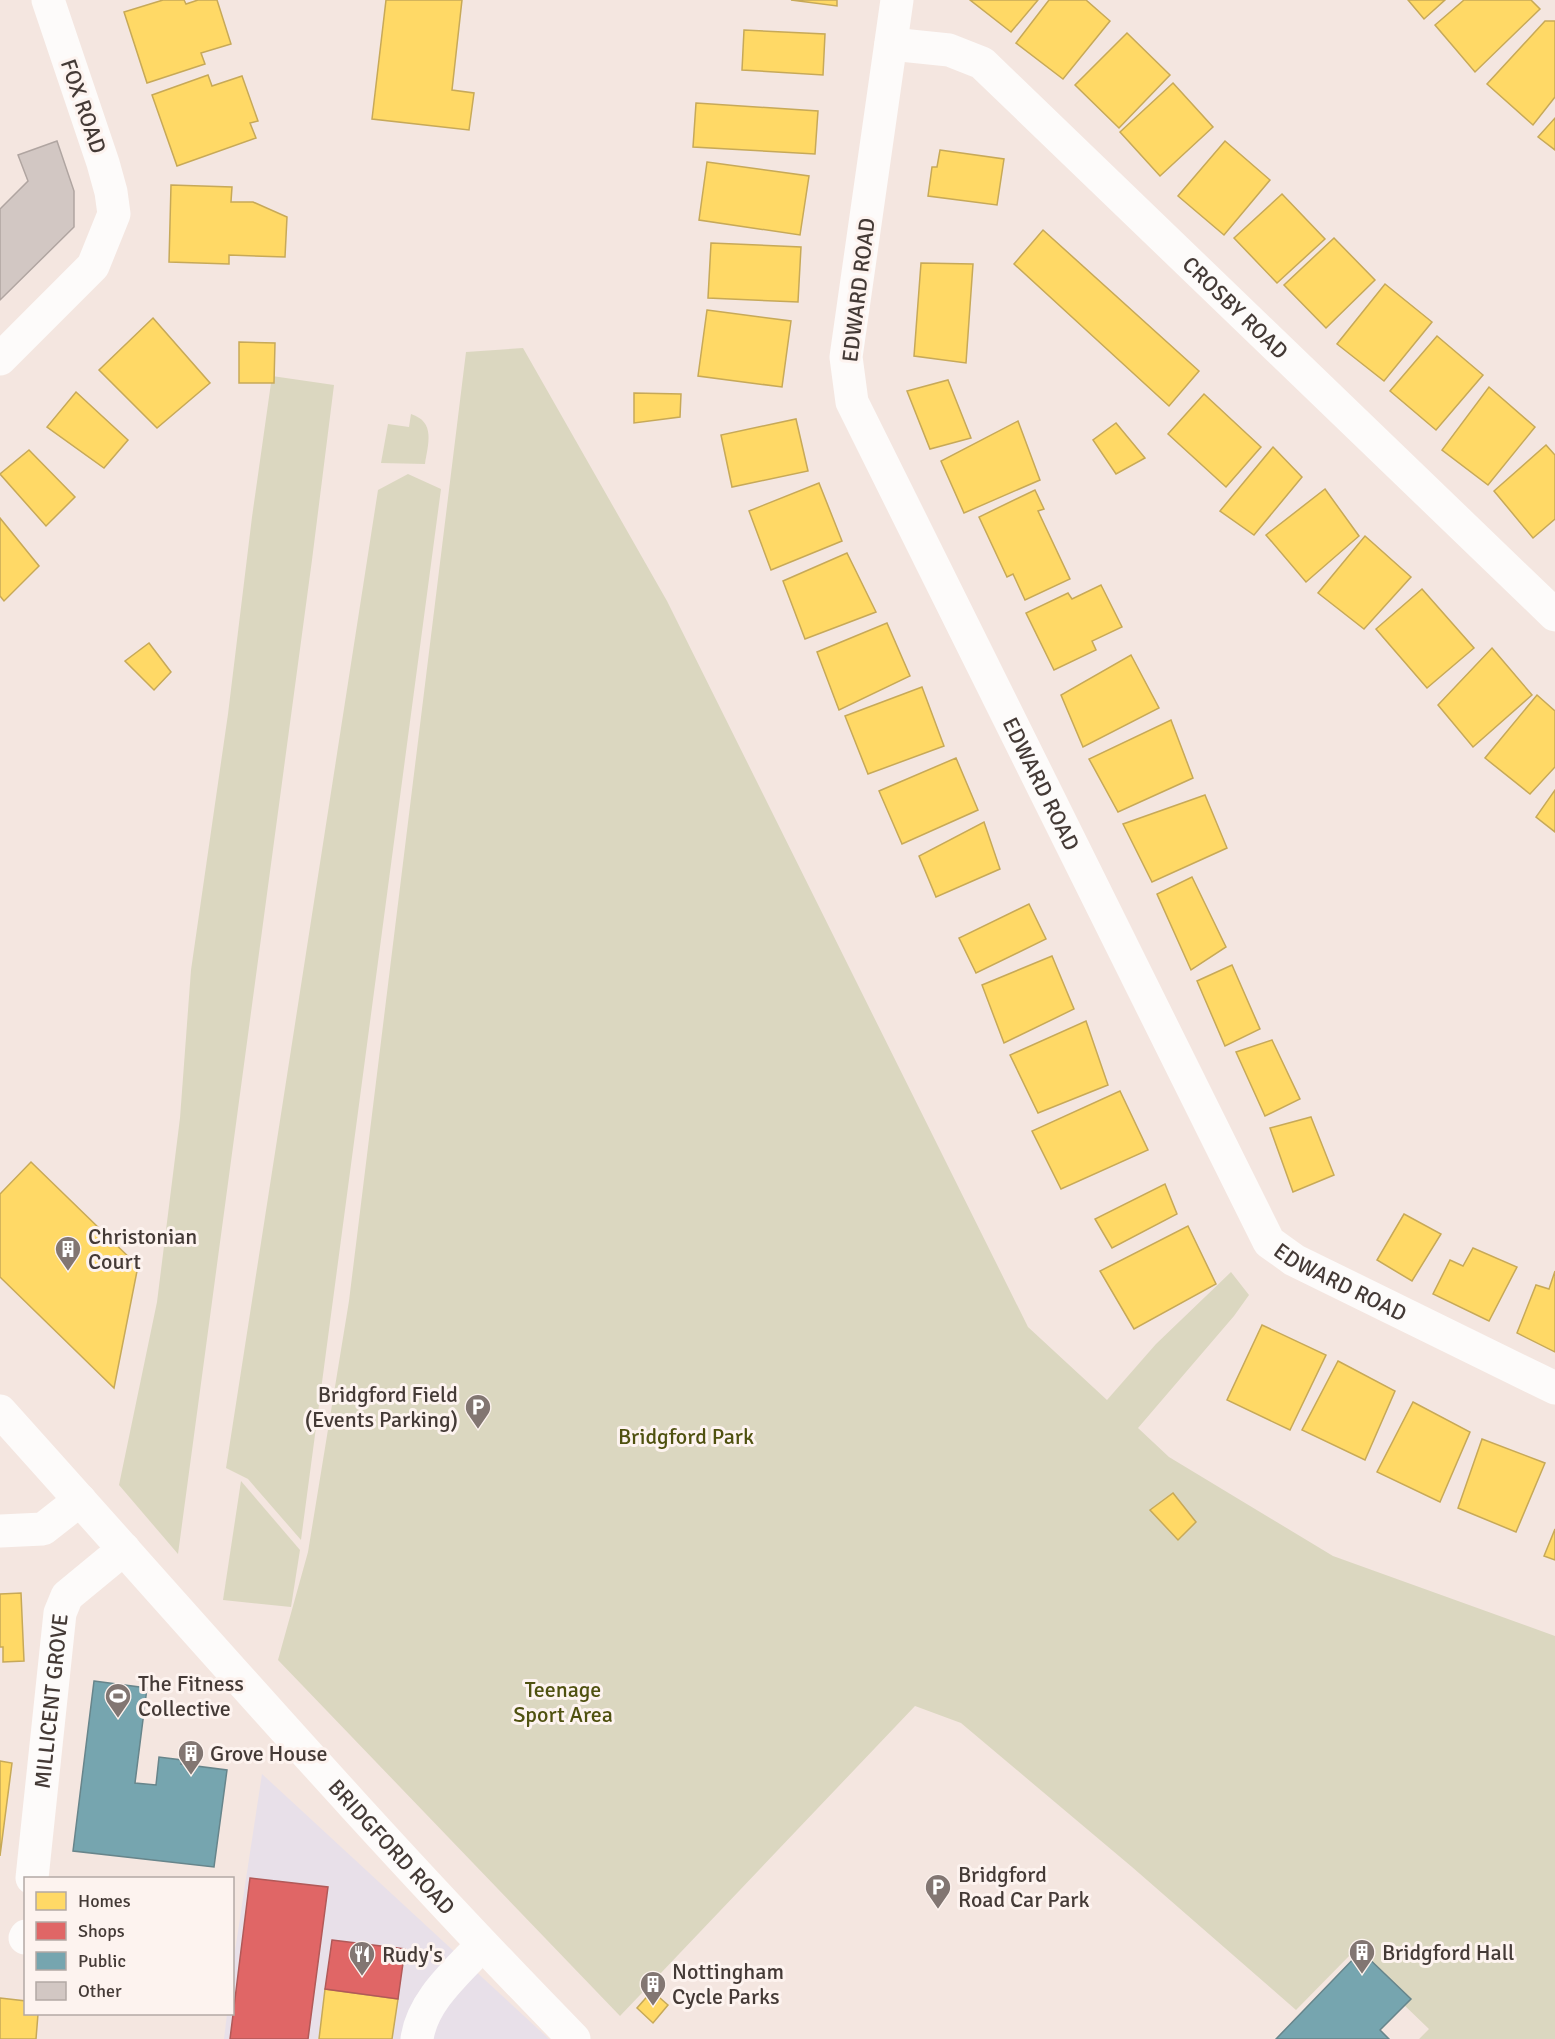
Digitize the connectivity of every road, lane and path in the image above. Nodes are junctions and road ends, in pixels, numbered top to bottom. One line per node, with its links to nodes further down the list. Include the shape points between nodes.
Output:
1 (48, 0): 4 (street, FOX ROAD, via 103,164 114,214 93,266)
2 (897, 0): 3 (street, EDWARD ROAD)
3 (891, 44): 5 (street, CROSBY ROAD, via 949,50 982,63); 6 (street, EDWARD ROAD, via 846,357 857,413 1269,1242 1294,1260)
4 (0, 359)
5 (1555, 615)
6 (1555, 1388)
7 (0, 1410): 8 (street, BRIDGFORD ROAD)
8 (80, 1500): 9 (street, via 43,1528); 10 (street, BRIDGFORD ROAD)
9 (0, 1531)
10 (124, 1549): 11 (street, MILLICENT GROVE, via 67,1596 60,1613); 12 (street, BRIDGFORD ROAD, via 260,1704)
11 (32, 1877)
12 (482, 1945): 13 (street, via 430,2004); 14 (street, BRIDGFORD ROAD)
13 (417, 2039)
14 (574, 2039)

